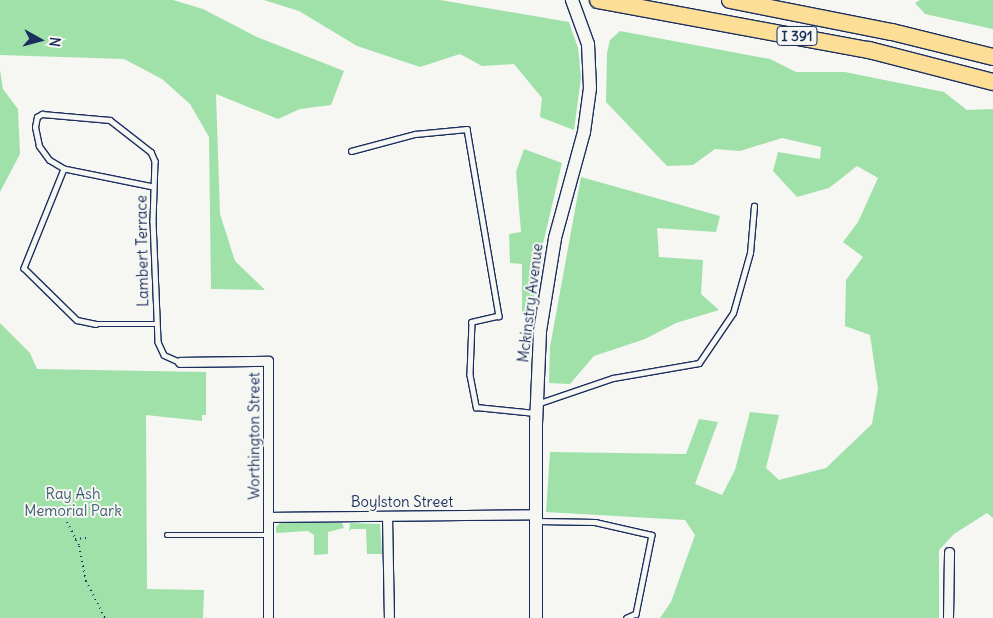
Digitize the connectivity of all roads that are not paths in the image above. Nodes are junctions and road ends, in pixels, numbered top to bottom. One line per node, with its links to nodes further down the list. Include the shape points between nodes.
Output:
1 (572, 0): 12 (street, Mckinstry Avenue, via 588,44 590,94 586,127 564,199 546,282)
2 (598, 0): 5 (highway, I 391, via 869,50)
3 (730, 0): 4 (highway, I 391, via 892,32)
4 (993, 57)
5 (993, 82)
6 (351, 151): 12 (lane, via 416,134 467,128 499,316 472,322 470,375 476,407)
7 (64, 169): 8 (lane, Lambert Terrace); 8 (lane, Lambert Terrace, via 49,160 39,146 35,127 36,117 42,114 110,120 121,126 151,152 155,161); 10 (lane, Lambert Terrace, via 24,268 77,320 96,324)
8 (153, 188): 10 (lane, Lambert Terrace)
9 (754, 206): 12 (lane, via 750,252 733,313 699,363 613,378)
10 (156, 324): 11 (lane, Worthington Street, via 161,352)
11 (180, 362): 14 (street, Worthington Street, via 268,362)
12 (536, 408): 15 (street, Mckinstry Avenue)
13 (388, 516): 14 (street, Boylston Street); 15 (street, Boylston Street); 20 (street)
14 (268, 517): 17 (street, Worthington Street)
15 (536, 517): 21 (street, Mckinstry Avenue); 22 (lane, via 594,522 652,535 636,614)
16 (167, 535): 17 (lane)
17 (268, 535): 19 (street, Worthington Street)
18 (949, 552): 23 (street)
19 (268, 618)
20 (389, 618)
21 (536, 618)
22 (627, 618)
23 (948, 618)

